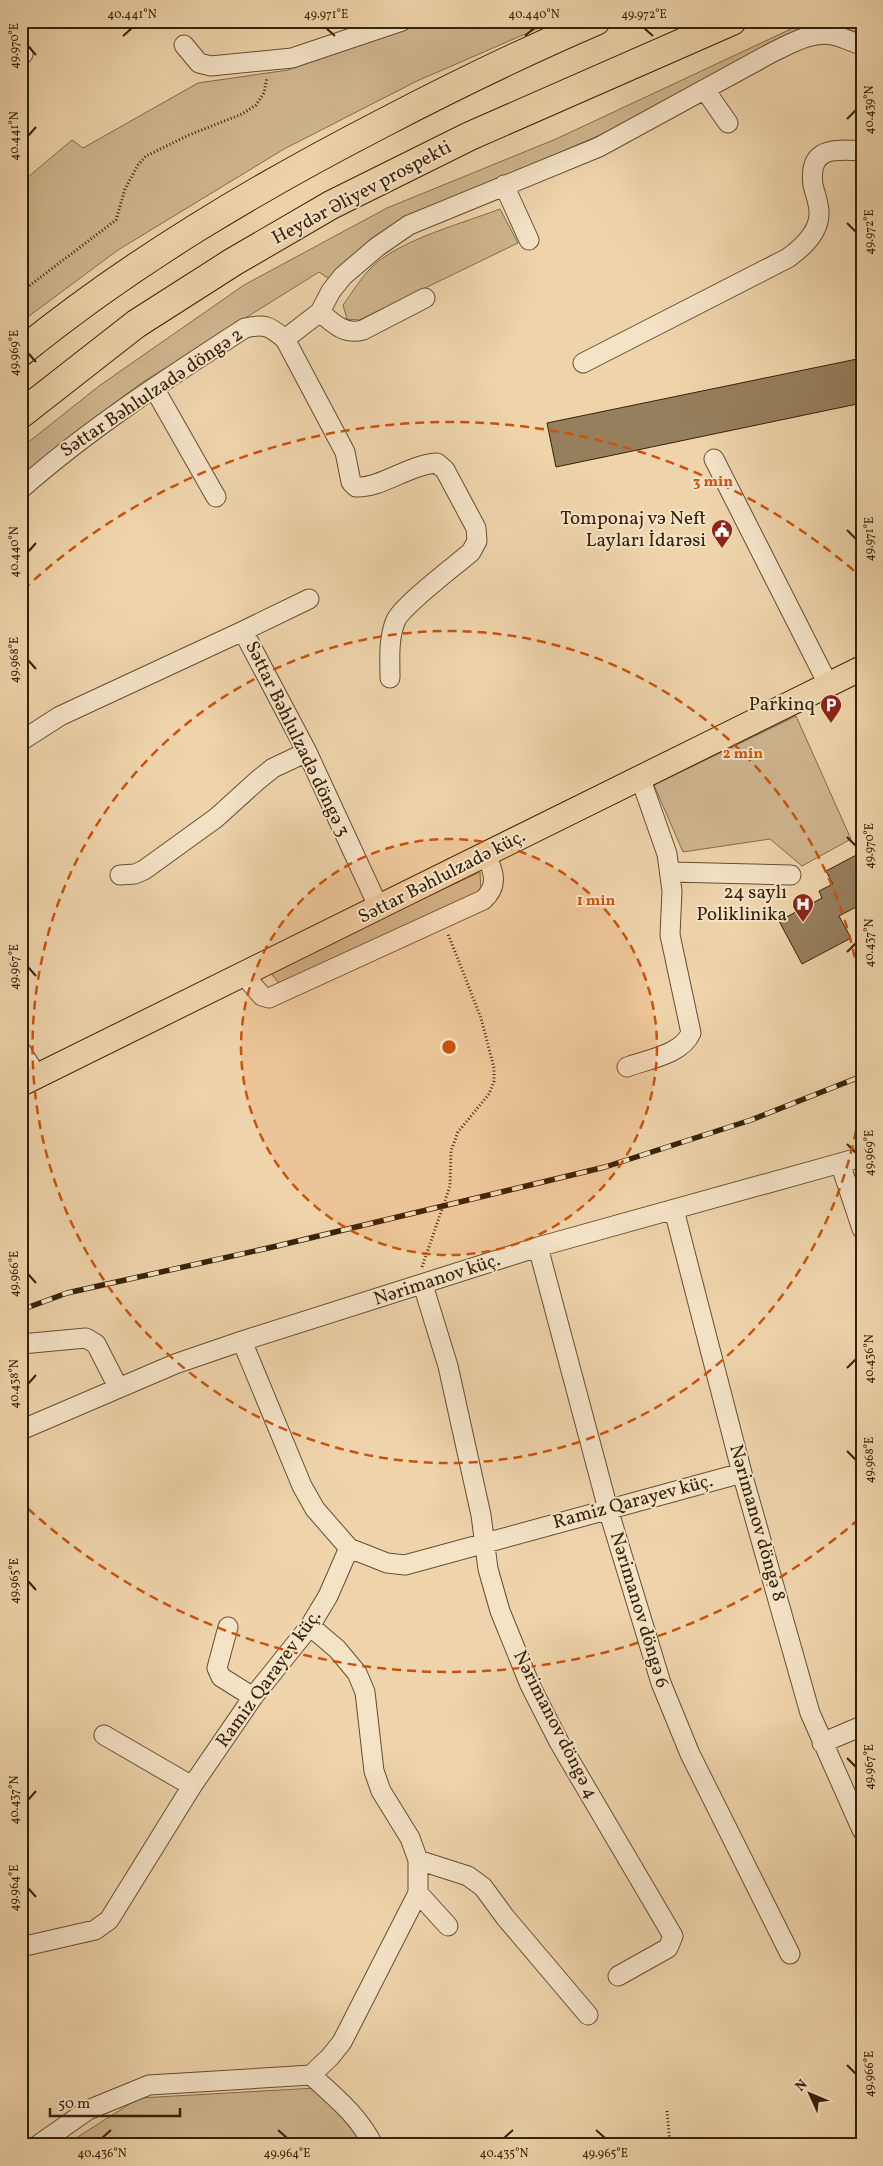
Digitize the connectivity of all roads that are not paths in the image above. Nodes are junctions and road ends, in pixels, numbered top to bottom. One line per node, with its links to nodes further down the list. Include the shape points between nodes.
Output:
1 (402, 21): 6 (street, via 292,58 211,66 200,63)
2 (596, 21): 5 (highway)
3 (732, 21): 8 (highway, Heydər Əliyev prospekti)
4 (743, 21): 8 (highway)
5 (560, 28): 17 (highway, via 302,165 208,220 118,280)
6 (184, 45)
7 (862, 45): 9 (street, via 831,35 814,35 772,52)
8 (674, 47): 20 (highway, Heydər Əliyev prospekti, via 470,136 331,205 136,324)
9 (705, 90): 10 (street); 12 (street, via 599,147)
10 (728, 123)
11 (862, 150): 18 (street, via 835,149 820,156 814,166 813,182 819,212 812,234 800,249)
12 (504, 185): 13 (street); 15 (street, via 409,225 377,247 343,276)
13 (529, 240)
14 (425, 298): 15 (street, via 354,332 344,331)
15 (320, 312): 16 (street)
16 (285, 339): 19 (street, Səttar Bəhlulzadə döngə 2, via 270,327 245,328); 27 (street, via 345,452 351,482 356,487 366,487 402,472 437,463 445,470 476,528 477,541 471,552 396,619 391,635)
17 (21, 352)
18 (583, 363)
19 (154, 388): 22 (street, Səttar Bəhlulzadə döngə 2, via 60,454); 23 (street)
20 (21, 414)
21 (714, 459): 28 (street)
22 (21, 489)
23 (216, 497)
24 (309, 598): 25 (street)
25 (243, 631): 29 (street, Səttar Bəhlulzadə döngə 3, via 60,716); 30 (street, Səttar Bəhlulzadə döngə 3)
26 (862, 668): 28 (main road, Səttar Bəhlulzadə küç.)
27 (390, 678)
28 (828, 684): 31 (main road, Səttar Bəhlulzadə küç.)
29 (21, 741)
30 (307, 752): 34 (street, via 274,768 216,818 144,870); 36 (street, Səttar Bəhlulzadə döngə 3)
31 (640, 777): 32 (main road, Səttar Bəhlulzadə küç.); 33 (street)
32 (486, 855): 36 (main road, Səttar Bəhlulzadə küç.); 37 (street, via 494,872 494,883 491,894 483,900 269,998 262,996)
33 (671, 872): 35 (street); 39 (street, via 670,935 691,1034 678,1049)
34 (120, 875)
35 (790, 875)
36 (379, 908): 37 (main road, Səttar Bəhlulzadə küç.)
37 (244, 975): 40 (main road, Səttar Bəhlulzadə küç.)
38 (21, 1051): 40 (street)
39 (627, 1067)
40 (29, 1080)
41 (862, 1157): 42 (street, Nərimanov küç.)
42 (840, 1163): 43 (street, Nərimanov küç.); 44 (street)
43 (674, 1210): 45 (street, Nərimanov küç.); 51 (street, Nərimanov döngə 8)
44 (862, 1229)
45 (538, 1247): 46 (street, Nərimanov küç.); 52 (street, Nərimanov döngə 6)
46 (422, 1285): 47 (street, Nərimanov küç.); 53 (street, Nərimanov döngə 4, via 448,1366)
47 (242, 1341): 49 (street, Nərimanov küç.); 54 (street, via 302,1486 315,1509)
48 (21, 1344): 49 (street, via 86,1338 96,1344)
49 (118, 1387): 50 (street, Nərimanov küç.)
50 (21, 1430)
51 (742, 1473): 52 (street, Ramiz Qarayev küç.); 60 (street, Nərimanov döngə 8, via 810,1713)
52 (608, 1509): 53 (street, Ramiz Qarayev küç.); 67 (street, Nərimanov döngə 6, via 661,1683 690,1754)
53 (484, 1542): 54 (street, Ramiz Qarayev küç., via 405,1565 387,1563); 68 (street, Nərimanov döngə 4, via 500,1611 530,1685 559,1742 673,1936 668,1948)
54 (349, 1548): 56 (street, Ramiz Qarayev küç., via 328,1596)
55 (228, 1626): 57 (street, via 217,1668 221,1677)
56 (310, 1626): 57 (street, Ramiz Qarayev küç.); 63 (street, via 337,1649 357,1673 365,1692 374,1771 381,1791 410,1838)
57 (253, 1697): 61 (street, Ramiz Qarayev küç.)
58 (862, 1726): 60 (street)
59 (104, 1735): 61 (street)
60 (822, 1743): 62 (street, Nərimanov döngə 8)
61 (192, 1786): 66 (street, Ramiz Qarayev küç., via 109,1920 94,1930)
62 (862, 1830)
63 (418, 1860): 64 (street); 69 (street, via 468,1876 483,1887)
64 (418, 1894): 65 (street); 70 (street, via 342,2042)
65 (448, 1926)
66 (21, 1947)
67 (790, 1954)
68 (618, 1976)
69 (588, 2015)
70 (311, 2075): 71 (street, via 149,2085 88,2110); 72 (street, via 366,2130)
71 (38, 2145)
72 (373, 2145)

